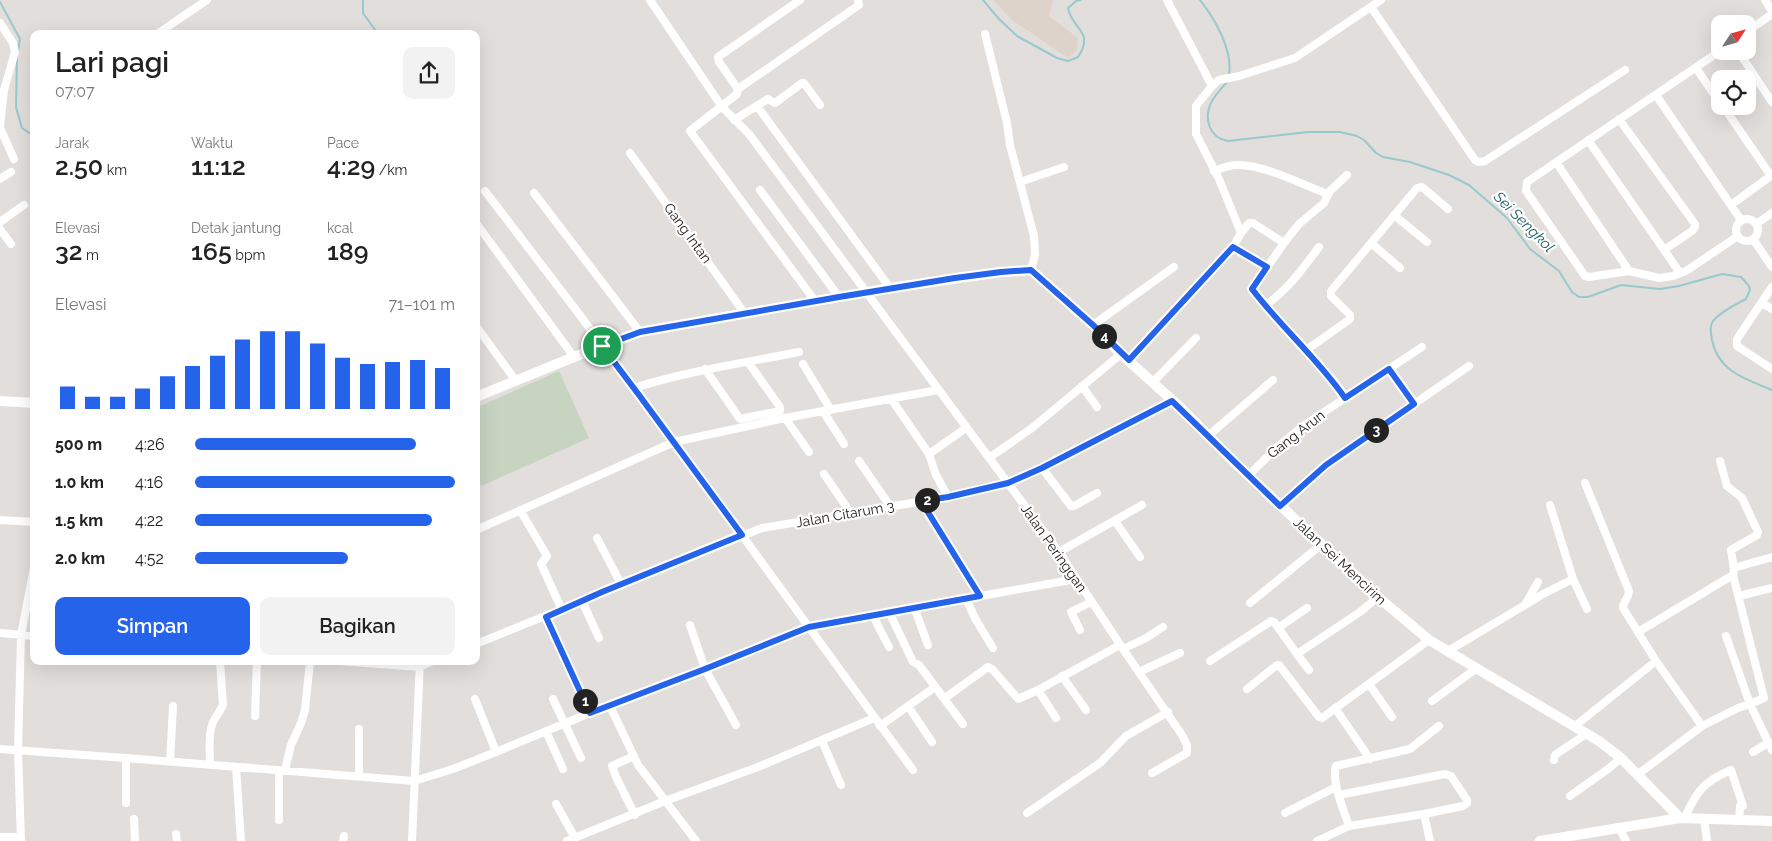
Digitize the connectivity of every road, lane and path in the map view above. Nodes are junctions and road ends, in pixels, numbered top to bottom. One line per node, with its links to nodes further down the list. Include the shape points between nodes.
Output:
1 (206, 0): 12 (street)
2 (650, 0): 25 (street, Jalan Peringgan)
3 (800, 0): 19 (street, via 718,57)
4 (858, 0): 19 (street, via 859,5)
5 (1167, 0): 18 (street)
6 (1381, 0): 8 (street)
7 (1765, 0): 9 (street)
8 (1371, 7): 17 (street, via 1478,162 1485,161); 18 (street, via 1299,56 1225,78)
9 (1772, 12): 11 (street)
10 (0, 23): 29 (street, via 15,52 4,90)
11 (1756, 25)
12 (163, 30)
13 (985, 34): 40 (street)
14 (1711, 57): 16 (street)
15 (1744, 60): 22 (street)
16 (1696, 68): 20 (street); 21 (street)
17 (1626, 70)
18 (1212, 86): 35 (street, via 1196,106 1196,134)
19 (738, 89): 25 (street)
20 (1711, 90)
21 (1656, 95): 27 (street); 46 (street)
22 (1772, 102)
23 (820, 105): 24 (street, via 803,82 775,103 769,99)
24 (757, 106): 28 (street); 73 (street)
25 (722, 107): 28 (street, Jalan Peringgan); 76 (street, via 691,129 691,133)
26 (1728, 115): 38 (street)
27 (1619, 119): 30 (street); 64 (street, via 1695,224 1692,231)
28 (734, 120): 74 (street, Jalan Peringgan, via 749,134)
29 (0, 127): 32 (street)
30 (1588, 140): 33 (street); 64 (street)
31 (630, 153): 80 (street, Gang Intan)
32 (14, 160)
33 (1556, 162): 70 (street); 70 (street, via 1528,182 1526,191 1585,276 1592,278)
34 (1064, 167): 40 (street)
35 (1214, 170): 44 (street, via 1235,164 1246,165); 55 (street)
36 (11, 172): 39 (street)
37 (1347, 175): 44 (street)
38 (1771, 176): 46 (street)
39 (0, 179)
40 (1020, 182): 69 (street, via 1034,236 1035,254)
41 (760, 190): 75 (street)
42 (485, 191): 85 (street)
43 (534, 193): 83 (street)
44 (1328, 194): 59 (street)
45 (24, 205): 51 (street)
46 (1731, 205): 50 (street)
47 (1448, 208): 49 (street, via 1419,187)
48 (1772, 213): 52 (street)
49 (1394, 215): 58 (street); 60 (street)
50 (1742, 220): 52 (street, via 1748,219); 56 (street, via 1736,229)
51 (0, 222)
52 (1756, 224): 57 (street, via 1758,230)
53 (480, 228): 89 (street)
54 (0, 229): 61 (street)
55 (1241, 232): 59 (street, via 1252,223); 62 (street)
56 (1738, 236): 57 (street); 71 (street)
57 (1753, 239): 67 (street)
58 (1427, 242)
59 (1284, 243): 66 (street)
60 (1371, 243): 68 (street); 87 (street, via 1330,294 1350,314 1350,319)
61 (11, 244)
62 (1233, 247): 66 (street); 90 (street)
63 (1319, 247): 78 (street, via 1295,280)
64 (1664, 250): 71 (street)
65 (1174, 267): 81 (street)
66 (1267, 267): 78 (street, via 1252,289)
67 (1772, 267)
68 (1400, 268)
69 (1031, 270): 73 (street); 81 (street, Jalan Sei Mencirim)
70 (1629, 271): 71 (street, via 1659,278)
71 (1680, 274)
72 (1772, 287): 77 (street)
73 (890, 288): 74 (street)
74 (867, 292): 75 (street); 102 (street, Jalan Peringgan)
75 (839, 297): 76 (street)
76 (815, 301): 80 (street)
77 (1762, 303): 79 (street); 96 (street, via 1736,344)
78 (1265, 306): 87 (street)
79 (1772, 310)
80 (744, 314): 83 (street)
81 (1093, 325): 90 (street, Jalan Sei Mencirim)
82 (480, 332): 98 (street)
83 (640, 332): 85 (street)
84 (1196, 338): 99 (street)
85 (602, 346): 89 (street); 101 (street)
86 (1422, 347): 95 (street, Gang Arun)
87 (1305, 351): 104 (street, via 1334,381)
88 (799, 352): 91 (street)
89 (574, 357): 98 (street)
90 (1125, 357): 99 (street, Jalan Sei Mencirim); 100 (street)
91 (748, 362): 94 (street); 94 (street, via 780,411 740,420)
92 (802, 364): 111 (street)
93 (1469, 366): 109 (street)
94 (705, 369): 101 (street)
95 (1389, 369): 104 (street, Gang Arun); 109 (street)
96 (1772, 369)
97 (1273, 380): 114 (street)
98 (516, 381): 103 (street)
99 (1153, 382): 107 (street, Jalan Sei Mencirim)
100 (1082, 386): 110 (street); 119 (street, via 1032,428)
101 (634, 388): 115 (street)
102 (938, 390): 105 (street); 113 (street, Jalan Peringgan)
103 (480, 395)
104 (1345, 398): 124 (street, Gang Arun, via 1275,448)
105 (892, 400): 111 (street); 118 (street)
106 (0, 401): 108 (street)
107 (1172, 401): 114 (street, Jalan Sei Mencirim); 122 (street, Jalan Citarum 3)
108 (30, 403)
109 (1414, 404): 133 (street, via 1326,465)
110 (1097, 408)
111 (827, 410): 112 (street); 116 (street)
112 (785, 418): 115 (street); 117 (street)
113 (966, 428): 118 (street); 119 (street, Jalan Peringgan)
114 (1208, 436): 124 (street, Jalan Sei Mencirim)
115 (674, 442): 134 (street); 140 (street)
116 (844, 444)
117 (809, 452)
118 (929, 454): 128 (street)
119 (989, 458): 125 (street, Jalan Peringgan)
120 (859, 461): 132 (street)
121 (1720, 461): 146 (street, via 1727,486 1742,498 1758,532 1732,550)
122 (1042, 468): 125 (street, Jalan Citarum 3); 127 (street, via 1072,506)
123 (824, 474): 135 (street)
124 (1249, 476): 133 (street, Jalan Sei Mencirim)
125 (1008, 483): 128 (street, Jalan Citarum 3); 143 (street, Jalan Peringgan)
126 (1585, 483): 173 (street, via 1628,591 1623,608)
127 (1097, 494)
128 (948, 497): 129 (street, Jalan Citarum 3)
129 (921, 501): 132 (street, Jalan Citarum 3); 153 (street)
130 (1142, 505): 138 (street)
131 (1550, 505): 148 (street)
132 (890, 506): 135 (street, Jalan Citarum 3)
133 (1280, 506): 142 (street, Jalan Sei Mencirim)
134 (520, 510): 139 (street); 164 (street, via 547,556 541,564)
135 (850, 512): 140 (street, Jalan Citarum 3, via 762,528)
136 (0, 520): 137 (street)
137 (30, 522)
138 (1115, 522): 143 (street); 144 (street)
139 (480, 528)
140 (742, 535): 150 (street, Jalan Citarum 3); 169 (street)
141 (597, 538): 150 (street)
142 (1322, 544): 155 (street, Jalan Sei Mencirim); 159 (street)
143 (1059, 552): 147 (street, Jalan Peringgan)
144 (1140, 557)
145 (1772, 557): 146 (street, via 1742,565)
146 (1734, 572): 154 (street); 173 (street)
147 (1076, 579): 153 (street); 158 (street, Jalan Peringgan)
148 (1573, 579): 160 (street); 163 (street)
149 (1538, 582): 160 (street)
150 (621, 584): 157 (street, Jalan Citarum 3)
151 (1772, 588): 154 (street)
152 (30, 589): 175 (street)
153 (980, 596): 156 (street)
154 (1738, 596): 203 (street)
155 (1378, 598): 179 (street, Jalan Sei Mencirim); 187 (street)
156 (966, 599): 161 (street); 184 (street)
157 (582, 601): 164 (street, Jalan Citarum 3); 178 (street)
158 (1091, 602): 172 (street, via 1071,612); 183 (street, Jalan Peringgan)
159 (1250, 603)
160 (1525, 605): 185 (street)
161 (914, 607): 165 (street); 181 (street)
162 (1307, 608): 171 (street)
163 (1587, 609)
164 (562, 610): 167 (street, Jalan Citarum 3)
165 (888, 612): 166 (street); 200 (street, via 913,662 919,665)
166 (872, 616): 169 (street); 182 (street)
167 (546, 617): 180 (street, Jalan Citarum 3); 215 (street)
168 (690, 625): 195 (street)
169 (809, 627): 195 (street); 217 (street)
170 (1163, 627): 183 (street, via 1146,638)
171 (1278, 628): 187 (street); 188 (street, via 1271,622)
172 (1080, 630)
173 (1638, 632): 189 (street)
174 (0, 633): 175 (street)
175 (21, 635): 176 (street); 234 (street)
176 (30, 636)
177 (1726, 636): 208 (street)
178 (599, 638)
179 (1429, 640): 185 (street, Jalan Sei Mencirim); 199 (street)
180 (480, 642)
181 (928, 645)
182 (889, 647)
183 (1121, 647): 197 (street, Jalan Peringgan); 198 (street)
184 (993, 648)
185 (1448, 651): 194 (street, Jalan Sei Mencirim)
186 (1180, 652): 197 (street)
187 (1297, 654): 196 (street)
188 (1210, 661)
189 (1656, 661): 225 (street); 226 (street)
190 (220, 665): 244 (street, via 223,704 210,729)
191 (256, 665): 216 (street)
192 (310, 665): 247 (street, via 305,710)
193 (419, 665): 252 (street)
194 (1477, 668): 207 (street); 225 (street, Jalan Sei Mencirim)
195 (705, 669): 210 (street); 222 (street)
196 (1309, 670)
197 (1139, 672): 214 (street, Jalan Peringgan)
198 (1062, 676): 202 (street); 213 (street)
199 (1369, 684): 212 (street); 219 (street)
200 (935, 687): 204 (street); 211 (street)
201 (1246, 689): 212 (street, via 1279,665 1320,718)
202 (1038, 690): 204 (street, via 1018,699 988,667); 218 (street)
203 (1768, 697): 208 (street)
204 (945, 698): 221 (street)
205 (553, 699): 220 (street)
206 (475, 700): 235 (street)
207 (1432, 701)
208 (1750, 704): 226 (street); 232 (street)
209 (173, 706): 243 (street)
210 (610, 706): 215 (street); 237 (street)
211 (908, 706): 223 (street); 231 (street)
212 (1335, 708): 241 (street)
213 (1086, 710)
214 (1168, 712): 249 (street, Jalan Peringgan, via 1187,745 1187,753); 260 (street, via 1126,736 1100,764)
215 (590, 713): 220 (street)
216 (255, 716)
217 (874, 718): 223 (street); 230 (street)
218 (1056, 718)
219 (1392, 718)
220 (565, 724): 228 (street); 239 (street)
221 (964, 724)
222 (736, 725)
223 (880, 726): 248 (street)
224 (1439, 726): 241 (street, via 1410,749)
225 (1575, 726): 229 (street, Jalan Sei Mencirim)
226 (1702, 726): 250 (street)
227 (359, 729): 251 (street)
228 (546, 731): 235 (street); 246 (street)
229 (1586, 734): 240 (street, Jalan Sei Mencirim); 242 (street)
230 (822, 741): 253 (street); 257 (street)
231 (932, 742)
232 (1770, 747): 236 (street)
233 (0, 749): 234 (street)
234 (18, 750): 238 (street); 274 (street)
235 (496, 752): 252 (street)
236 (1753, 752)
237 (634, 756): 257 (street); 263 (street, via 612,766)
238 (126, 758): 243 (street); 258 (street)
239 (581, 758)
240 (1621, 758): 250 (street, Jalan Sei Mencirim); 256 (street)
241 (1370, 759): 254 (street, via 1336,766)
242 (1554, 760)
243 (170, 762): 244 (street)
244 (210, 765): 245 (street)
245 (236, 767): 247 (street); 276 (street)
246 (563, 769)
247 (282, 770): 251 (street); 267 (street)
248 (913, 770)
249 (1152, 773)
250 (1637, 775): 264 (street, Jalan Sei Mencirim)
251 (359, 776): 252 (street)
252 (414, 781): 277 (street)
253 (840, 785)
254 (1336, 787): 255 (street); 261 (street)
255 (1339, 795): 262 (street, via 1445,774 1451,776 1467,803); 270 (street)
256 (1570, 796)
257 (665, 801): 263 (street); 279 (street)
258 (126, 803)
259 (556, 804): 273 (street)
260 (1027, 813)
261 (1285, 813)
262 (1424, 814): 270 (street); 281 (street)
263 (635, 815): 273 (street)
264 (1682, 817): 266 (street); 268 (street, via 1699,790 1730,770 1743,806 1740,806); 271 (street)
265 (134, 819): 275 (street)
266 (1704, 819): 268 (street); 284 (street)
267 (279, 820)
268 (1739, 821): 269 (street)
269 (1772, 821)
270 (1349, 826): 280 (street)
271 (1619, 828): 282 (street); 283 (street)
272 (0, 837): 274 (street)
273 (575, 838): 278 (street)
274 (21, 839)
275 (135, 841)
276 (241, 841)
277 (412, 841)
278 (566, 841)
279 (696, 841)
280 (1318, 841)
281 (1430, 841)
282 (1540, 841)
283 (1626, 841)
284 (1707, 841)

